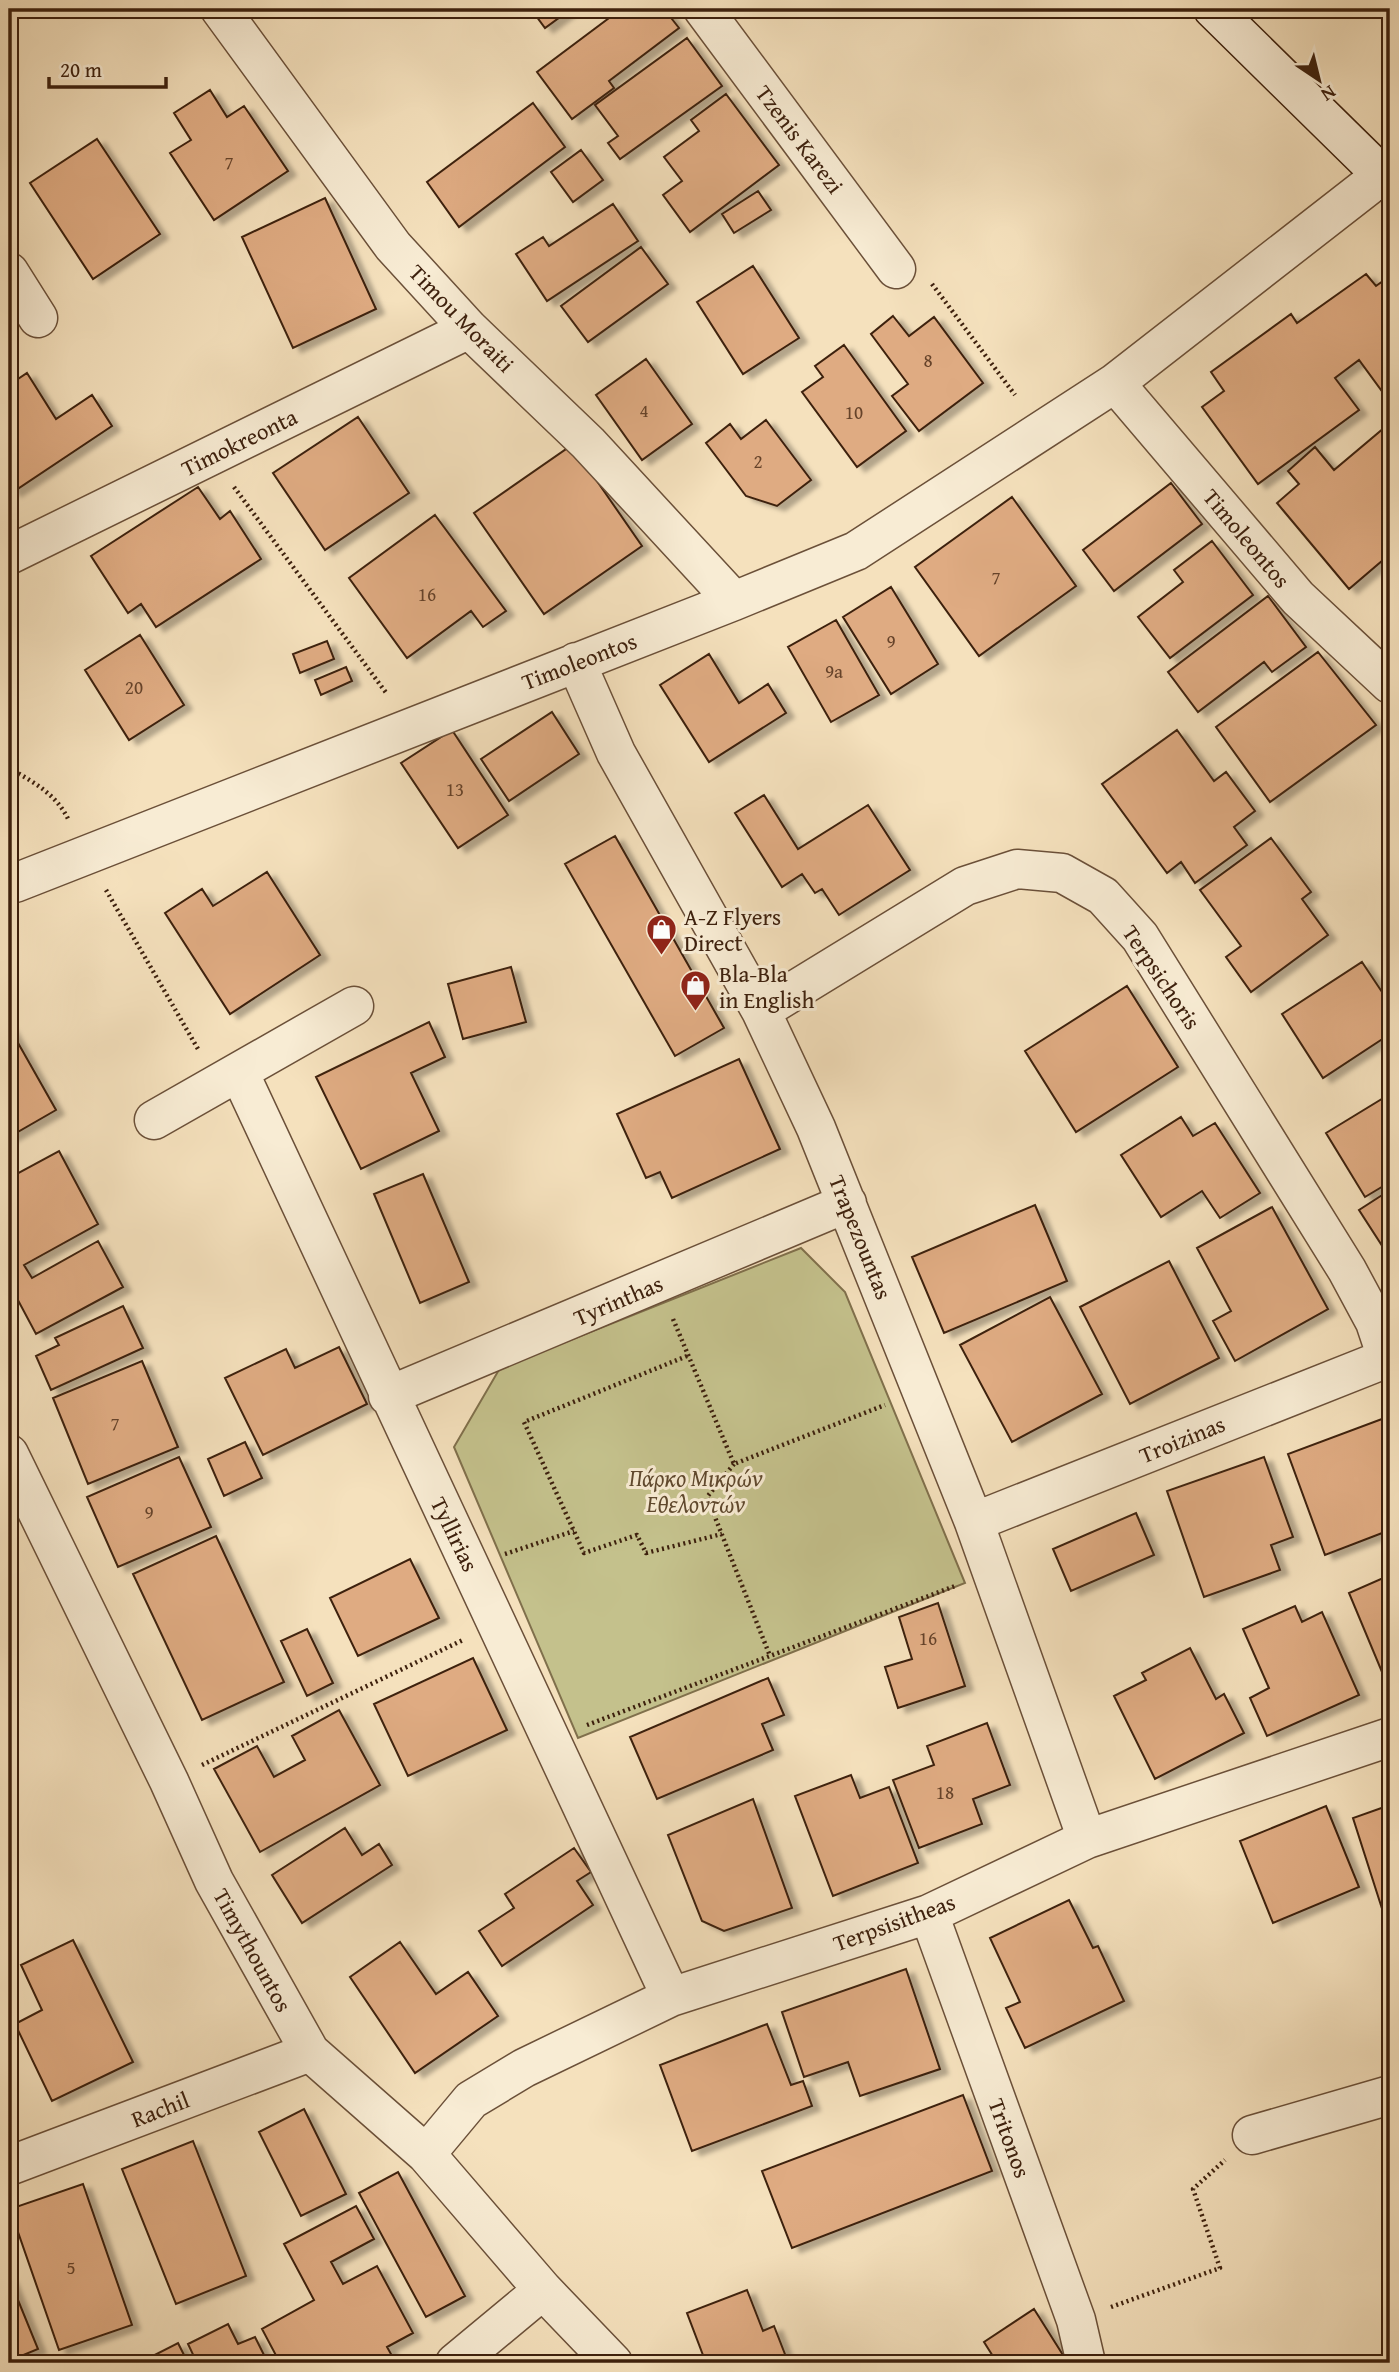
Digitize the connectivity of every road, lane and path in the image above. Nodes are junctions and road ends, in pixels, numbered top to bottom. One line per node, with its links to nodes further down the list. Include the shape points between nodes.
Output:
1 (220, 9): 8 (street, Timou Moraiti, via 393,246)
2 (703, 9): 5 (street, Tzenis Karezi)
3 (1213, 9): 4 (street)
4 (1386, 179): 9 (street, Timoleontos)
5 (896, 269): 10 (path, via 927,278)
6 (9, 272): 7 (street)
7 (38, 318)
8 (469, 329): 11 (street, Timokreonta); 13 (street, Timou Moraiti, via 588,443)
9 (1115, 383): 13 (street, Timoleontos, via 856,551); 15 (street, Timoleontos, via 1298,598)
10 (1015, 395)
11 (211, 456): 12 (street, Timokreonta); 16 (path)
12 (9, 555)
13 (734, 601): 14 (street, Timoleontos)
14 (576, 662): 16 (street, Timoleontos); 21 (street, Trapezountas, via 617,753)
15 (1390, 684)
16 (410, 727): 18 (street, Timoleontos)
17 (9, 768): 18 (path, via 42,787 62,806)
18 (85, 855): 19 (street, Timoleontos); 22 (path)
19 (15, 883)
20 (354, 1006): 22 (street)
21 (761, 1011): 24 (street, Trapezountas); 27 (street, Terpsichoris, via 965,886 1017,869 1062,873 1103,896 1140,937 1347,1270)
22 (228, 1078): 23 (street); 29 (street, Tyllirias)
23 (154, 1120)
24 (847, 1203): 25 (street, Tyrinthas); 28 (street, Trapezountas)
25 (661, 1282): 26 (path); 29 (street, Tyrinthas)
26 (687, 1356): 31 (path); 33 (path, via 524,1422)
27 (1389, 1357): 32 (street, Troizinas)
28 (922, 1391): 31 (path); 32 (street, Trapezountas)
29 (388, 1396): 35 (street, Tyllirias)
30 (10, 1460): 41 (street, Timythountos)
31 (734, 1464): 34 (path, via 707,1497)
32 (974, 1522): 36 (street, Trapezountas)
33 (574, 1531): 34 (path, via 584,1553 637,1535 646,1553); 35 (path)
34 (722, 1534): 38 (path)
35 (470, 1565): 37 (street, Tyllirias)
36 (992, 1572): 38 (path); 42 (street, Trapezountas)
37 (498, 1623): 40 (street, Tyllirias); 41 (path)
38 (770, 1656): 40 (path)
39 (1390, 1737): 42 (street, Terpsisitheas)
40 (552, 1738): 44 (street, Tyllirias)
41 (169, 1781): 45 (street, Timythountos, via 214,1881)
42 (1087, 1839): 43 (street, Terpsisitheas)
43 (929, 1914): 44 (street, Terpsisitheas); 51 (street, Tritonos)
44 (670, 1997): 48 (street, Terpsisitheas, via 524,2067 471,2100)
45 (310, 2052): 48 (street, Timythountos); 49 (street, Rachil)
46 (1390, 2095): 47 (street)
47 (1252, 2136): 51 (path, via 1193,2189 1220,2268)
48 (426, 2154): 50 (street, Timythountos)
49 (9, 2166)
50 (543, 2290): 52 (street); 53 (street, Timythountos)
51 (1076, 2320): 54 (street, Tritonos)
52 (455, 2363)
53 (613, 2363)
54 (1086, 2363)

